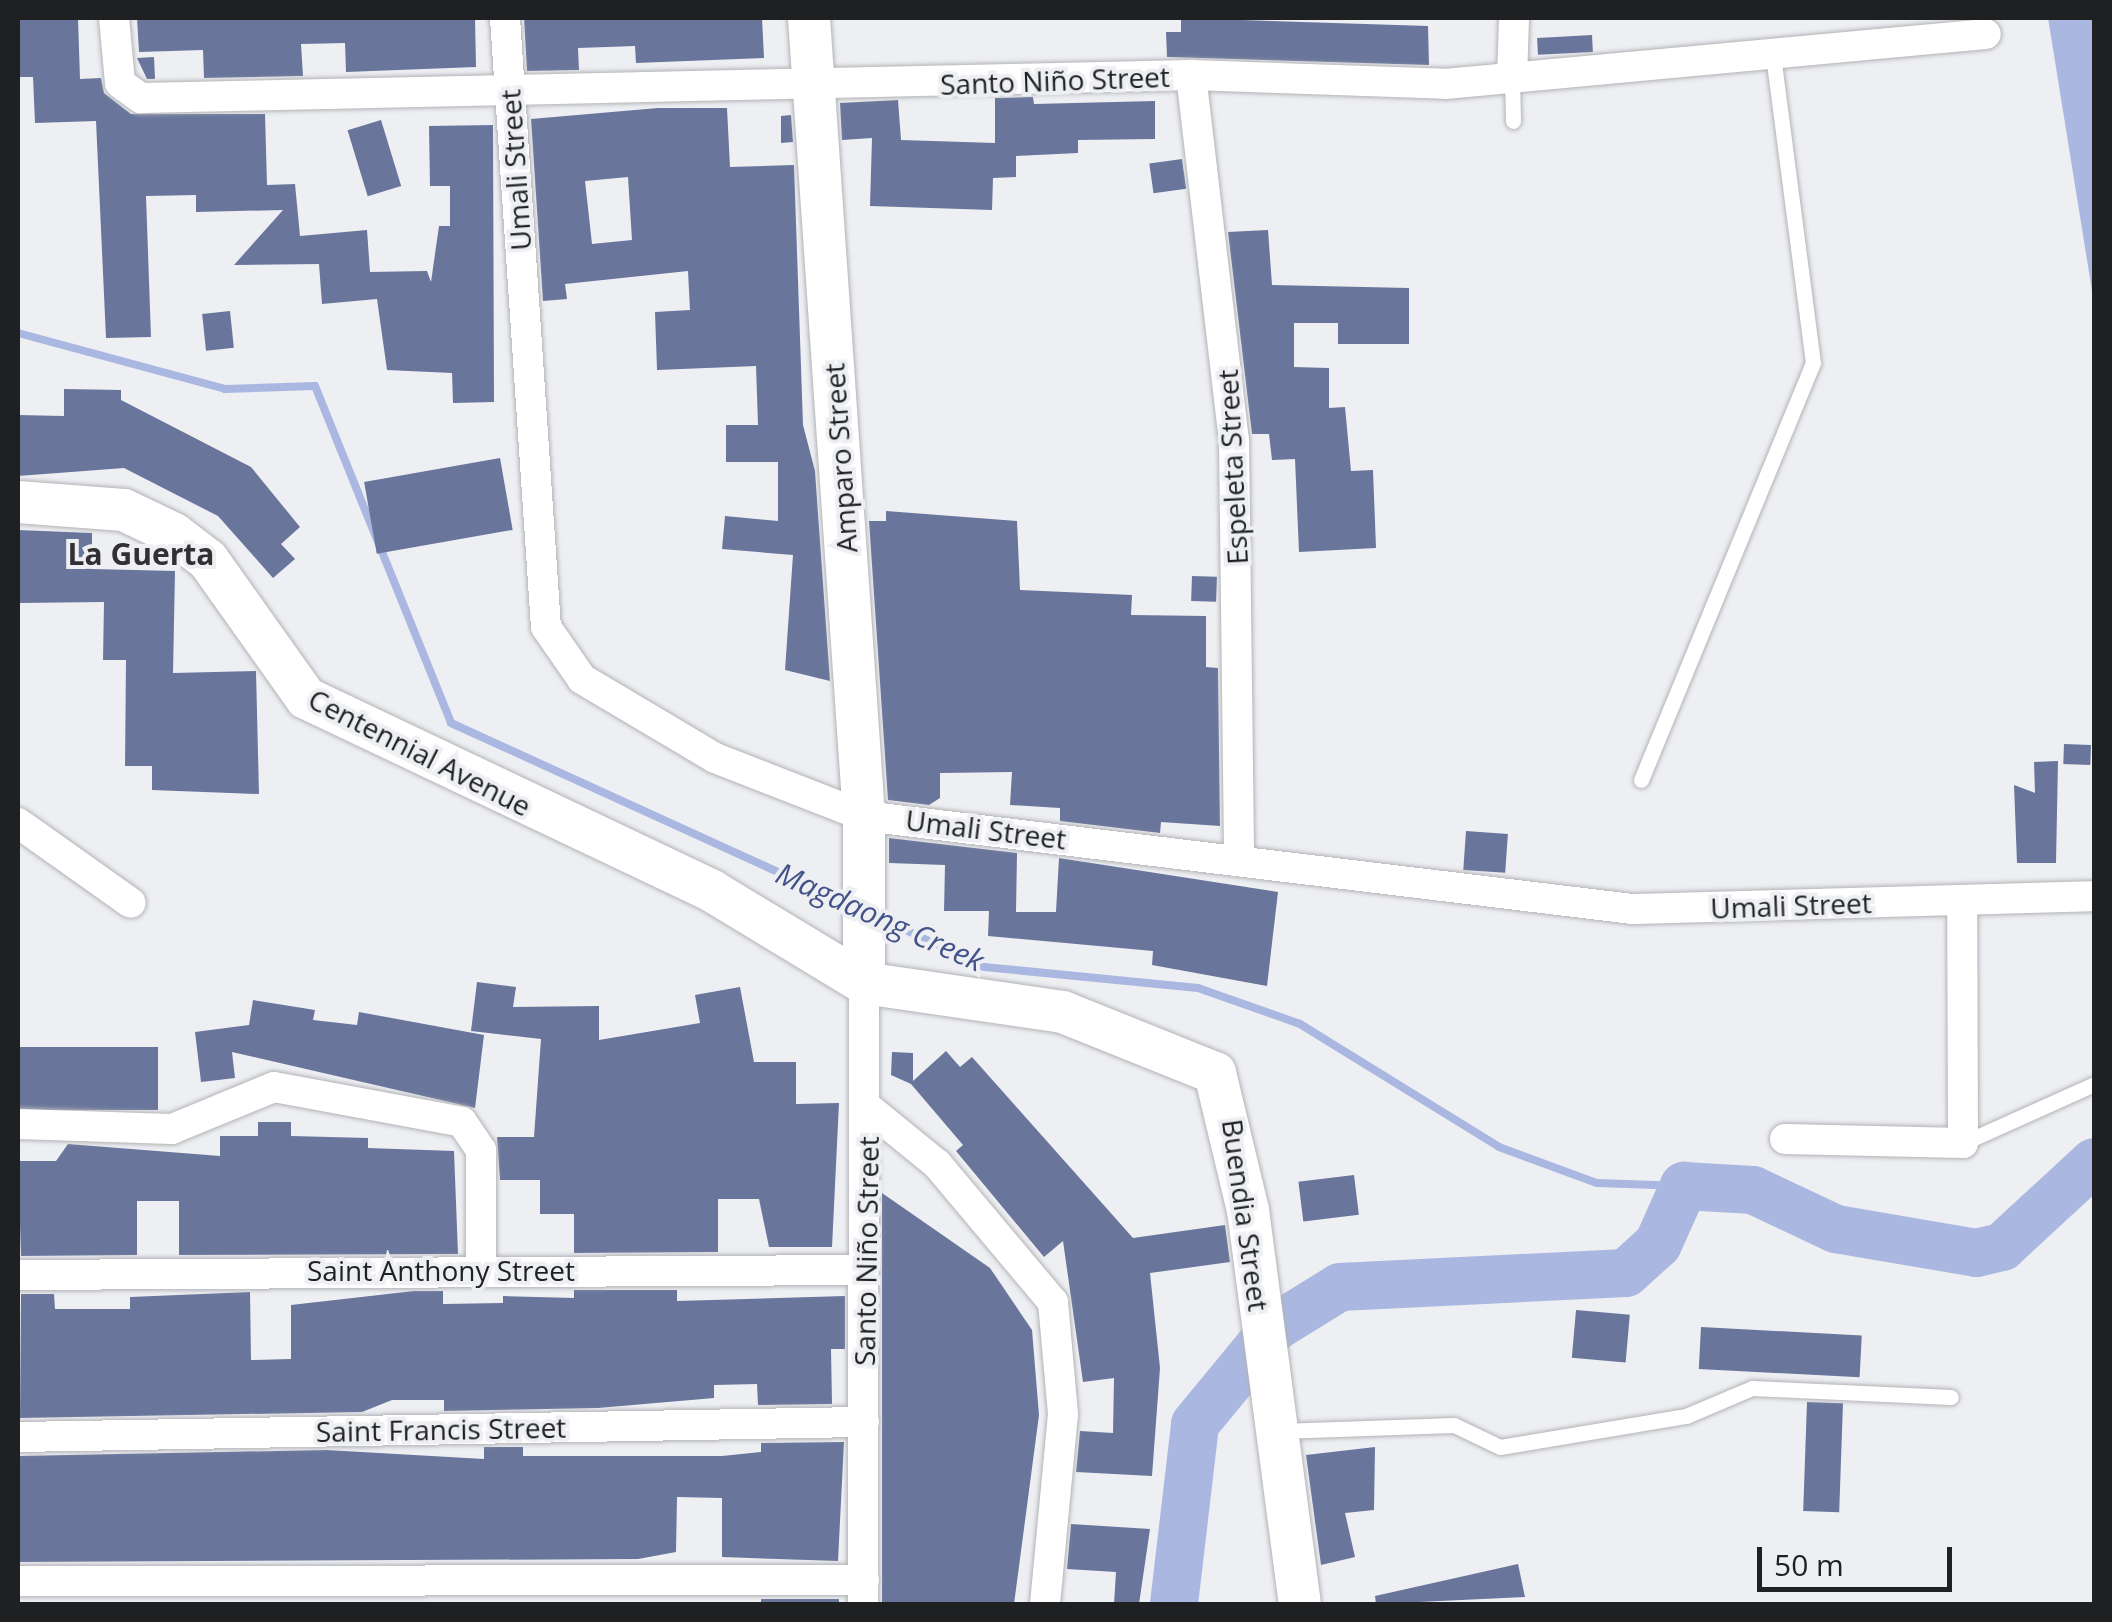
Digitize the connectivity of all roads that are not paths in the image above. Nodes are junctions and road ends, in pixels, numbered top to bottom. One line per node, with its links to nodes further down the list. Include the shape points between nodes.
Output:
1 (114, 18): 10 (street, Santo Niño Street, via 125,91 141,98)
2 (505, 18): 10 (street, Umali Street)
3 (809, 18): 9 (street, Amparo Street)
4 (1514, 18): 8 (street)
5 (1986, 34): 6 (street, Santo Niño Street)
6 (1773, 54): 8 (street, Santo Niño Street); 13 (lane, via 1813,364)
7 (1191, 75): 8 (street, Santo Niño Street); 9 (street, Santo Niño Street); 16 (street, Espeleta Street, via 1237,493)
8 (1512, 79): 11 (lane)
9 (814, 88): 10 (street, Santo Niño Street); 14 (street, Amparo Street)
10 (511, 93): 14 (street, Umali Street, via 540,591 561,658 716,758)
11 (1513, 121)
12 (18, 502): 21 (street, Centennial Avenue, via 124,510 174,534 208,560 306,698 712,891)
13 (1641, 780)
14 (864, 816): 16 (street, Umali Street); 18 (street, Amparo Street)
15 (18, 824): 20 (street)
16 (1239, 860): 19 (street, Umali Street, via 1633,909)
17 (2094, 896): 19 (street, Umali Street)
18 (864, 898): 21 (street, Santo Niño Street)
19 (1962, 900): 26 (street)
20 (131, 903)
21 (864, 971): 23 (street, Santo Niño Street); 32 (street, Buendia Street, via 1062,1012 1216,1073 1232,1112)
22 (2094, 1084): 26 (lane)
23 (867, 1107): 28 (street, Santo Niño Street); 36 (street, via 937,1164 1053,1302 1063,1414)
24 (18, 1124): 27 (street, via 172,1130 274,1086 462,1122 481,1150)
25 (1785, 1140): 26 (street)
26 (1963, 1143)
27 (481, 1268): 28 (street, Saint Anthony Street); 29 (street, Saint Anthony Street)
28 (864, 1270): 31 (street, Santo Niño Street)
29 (18, 1274)
30 (1951, 1397): 32 (lane, via 1752,1388 1686,1416 1500,1446 1441,1424)
31 (864, 1422): 33 (street, Saint Francis Street); 35 (street, Santo Niño Street)
32 (1277, 1431): 37 (street, Buendia Street)
33 (18, 1437)
34 (18, 1582): 35 (street)
35 (863, 1592)
36 (1045, 1604)
37 (1300, 1604)

